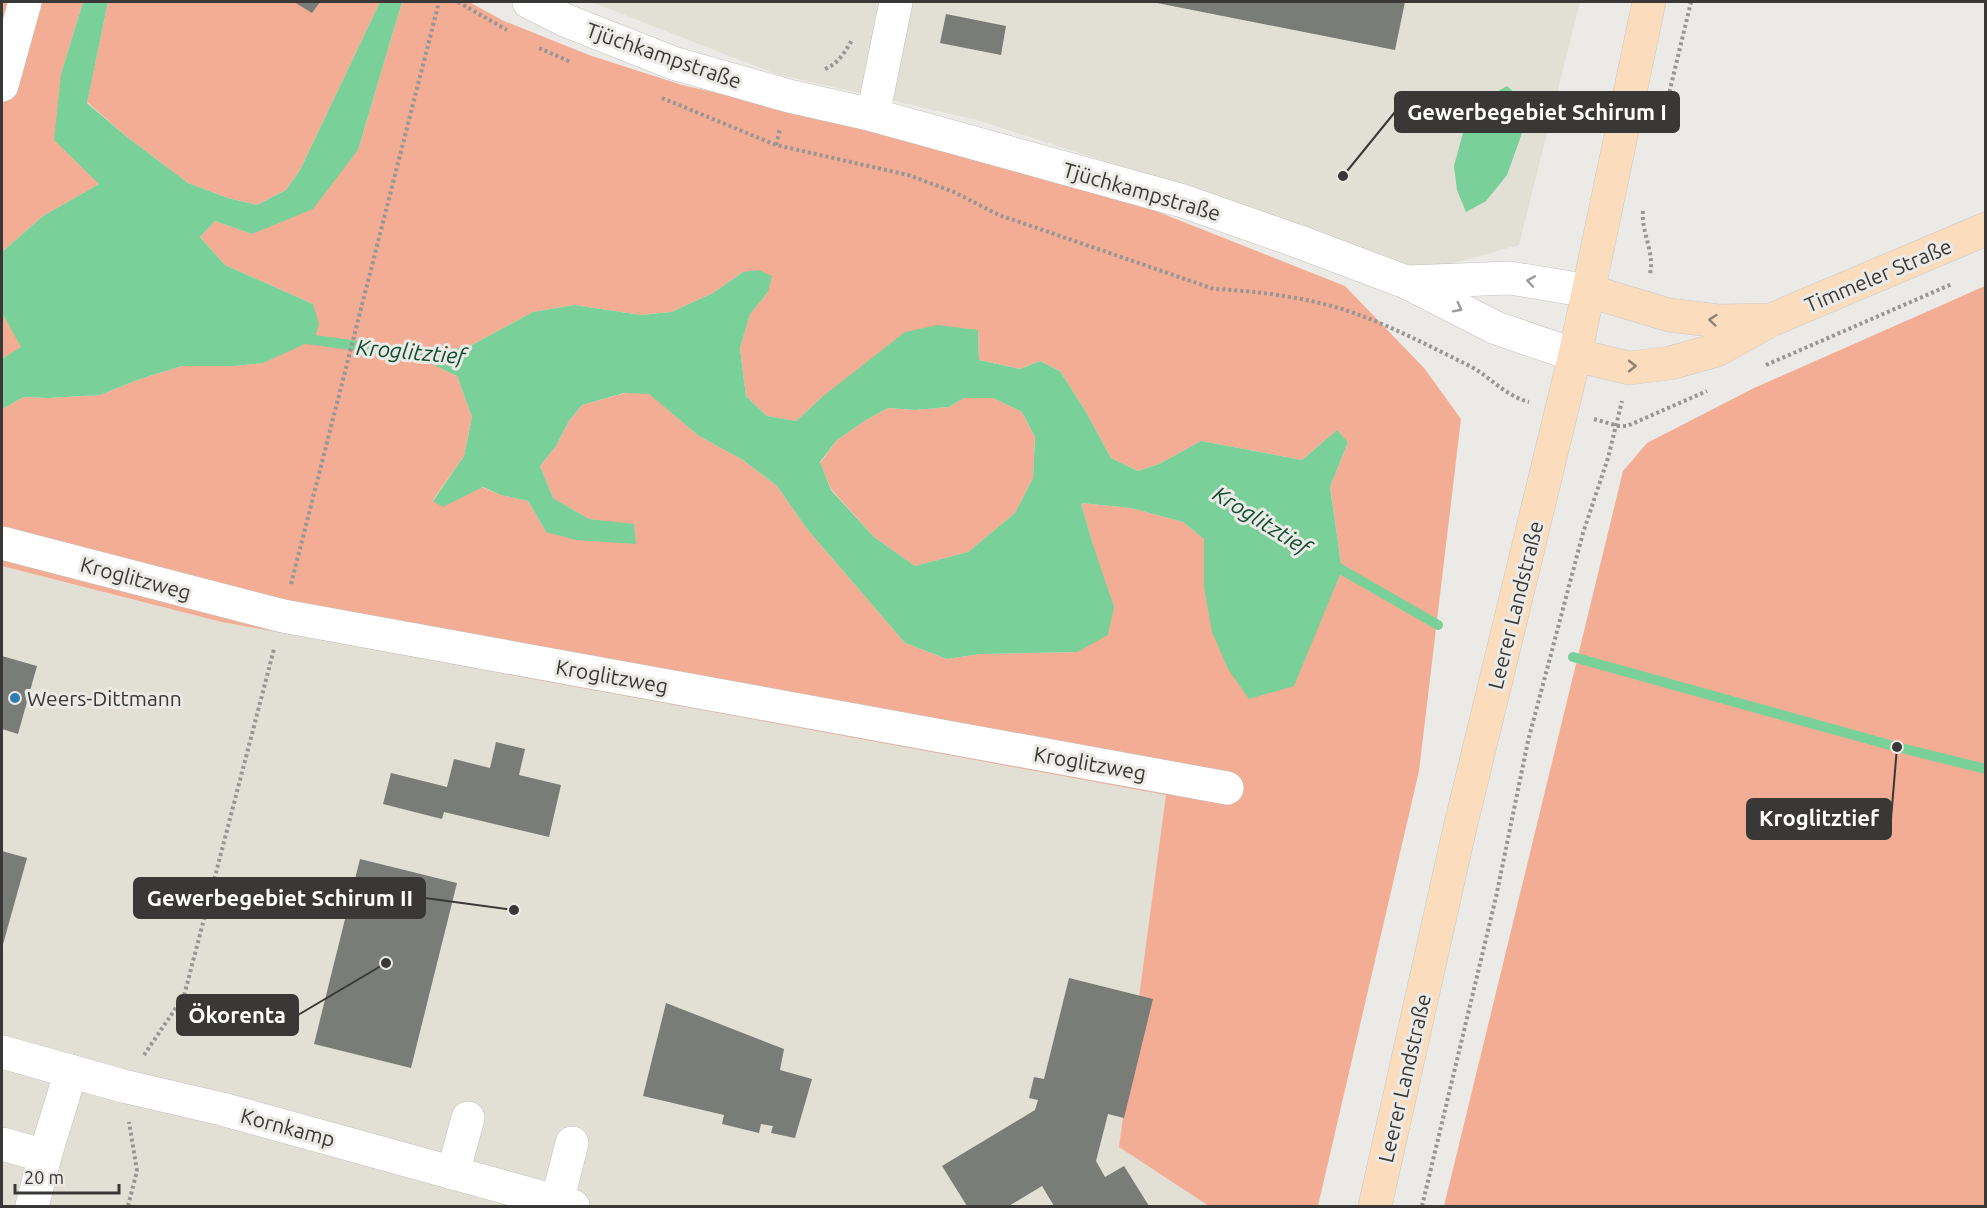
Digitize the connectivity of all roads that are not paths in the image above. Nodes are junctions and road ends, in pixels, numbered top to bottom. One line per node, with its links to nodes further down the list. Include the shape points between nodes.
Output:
1 (25, 2): 5 (street)
2 (529, 2): 6 (street, Tjüchkampstraße, via 673,63)
3 (896, 2): 6 (street)
4 (1649, 2): 9 (main road, Leerer Landstraße)
5 (2, 85)
6 (873, 115): 8 (street, Tjüchkampstraße, via 1183,201)
7 (1986, 229): 10 (main road, Timmeler Straße)
8 (1406, 282): 9 (street, Tjüchkampstraße, one-way to 8, via 1510,278); 11 (street, Tjüchkampstraße, one-way to 11, via 1496,328)
9 (1589, 291): 10 (main road, Timmeler Straße, one-way to 9, via 1719,321 1669,315); 11 (main road, Leerer Landstraße)
10 (1771, 320): 11 (main road, Timmeler Straße, one-way to 10, via 1629,368 1670,363 1717,350)
11 (1575, 355): 23 (main road, Leerer Landstraße, via 1459,832)
12 (2, 543): 13 (street, Kroglitzweg, via 283,616)
13 (1227, 788)
14 (2, 1052): 15 (street, Kornkamp)
15 (71, 1071): 19 (street); 20 (street, Kornkamp)
16 (468, 1118): 20 (street)
17 (572, 1143): 21 (street)
18 (2, 1144): 19 (street)
19 (45, 1156): 22 (street)
20 (453, 1173): 21 (street, Kornkamp)
21 (565, 1204)
22 (32, 1206)
23 (1375, 1206)

